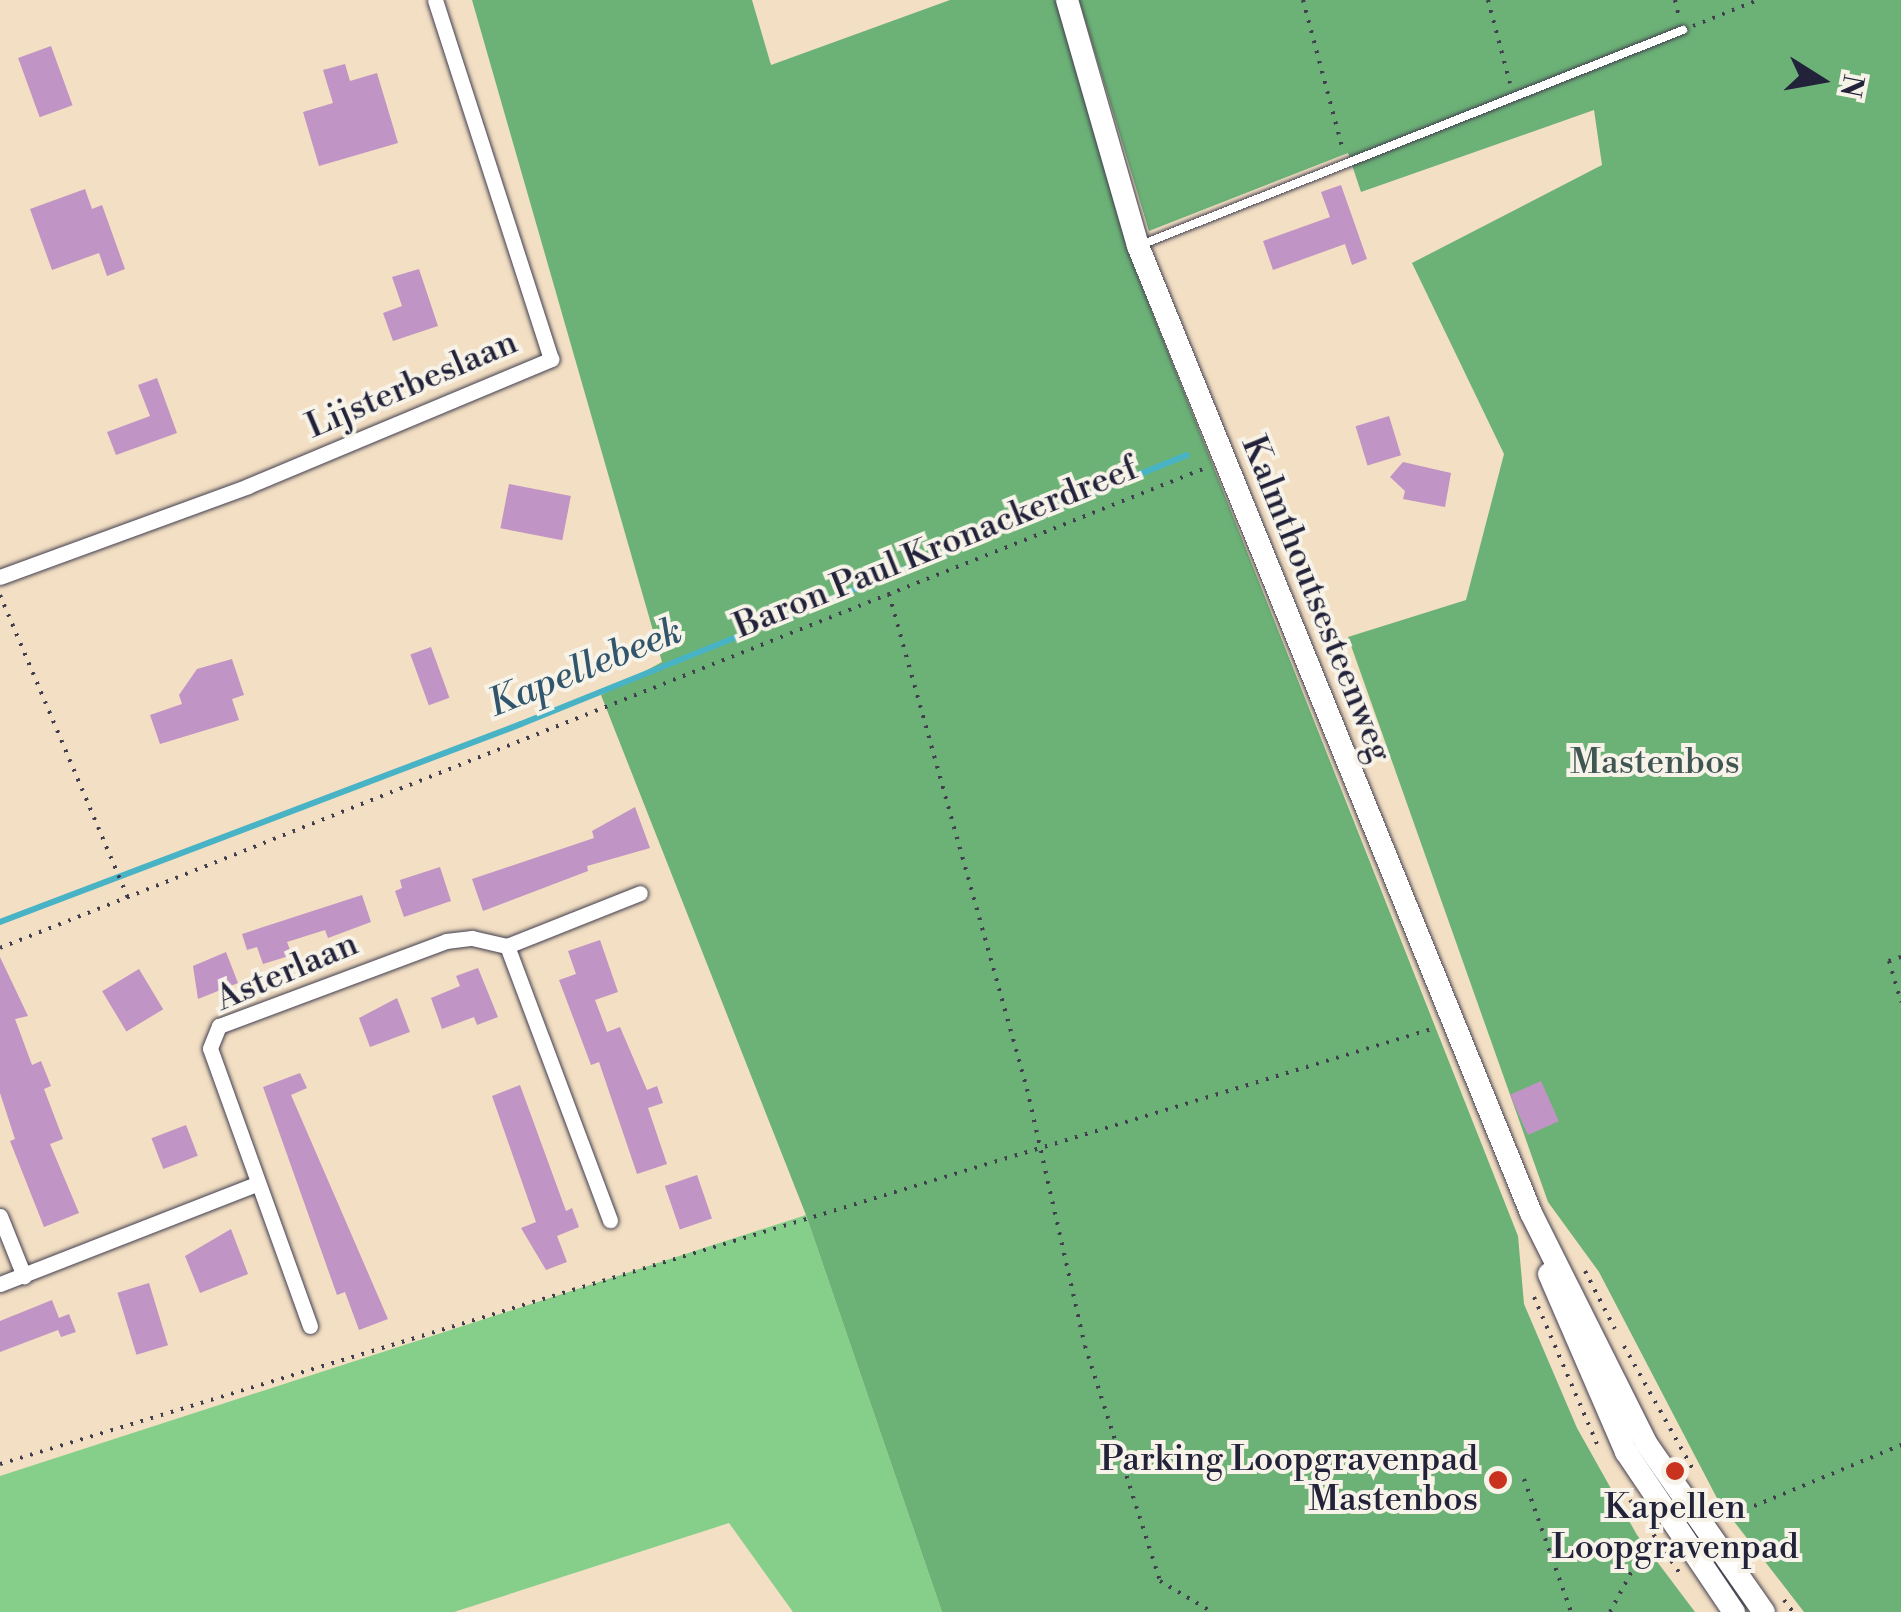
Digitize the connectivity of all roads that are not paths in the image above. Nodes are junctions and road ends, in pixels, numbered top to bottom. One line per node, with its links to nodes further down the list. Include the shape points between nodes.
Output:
1 (435, 0): 5 (street, Lijsterbeslaan, via 551,359 248,486)
2 (1067, 0): 4 (main road, Kalmthoutsesteenweg)
3 (1683, 30): 4 (lane)
4 (1138, 246): 14 (main road, Kalmthoutsesteenweg, via 1532,1213 1556,1299 1590,1379)
5 (0, 577)
6 (640, 893): 7 (street, Asterlaan)
7 (507, 946): 8 (street, Asterlaan, via 472,938 446,941 218,1026 210,1048 213,1070); 10 (street)
8 (256, 1184): 11 (street); 13 (street, Asterlaan)
9 (0, 1216): 11 (street)
10 (610, 1220)
11 (24, 1276): 12 (street)
12 (0, 1284)
13 (310, 1326)
14 (1691, 1535): 15 (main road, Kalmthoutsesteenweg); 16 (main road, Kalmthoutsesteenweg)
15 (1773, 1604)
16 (1734, 1612)

